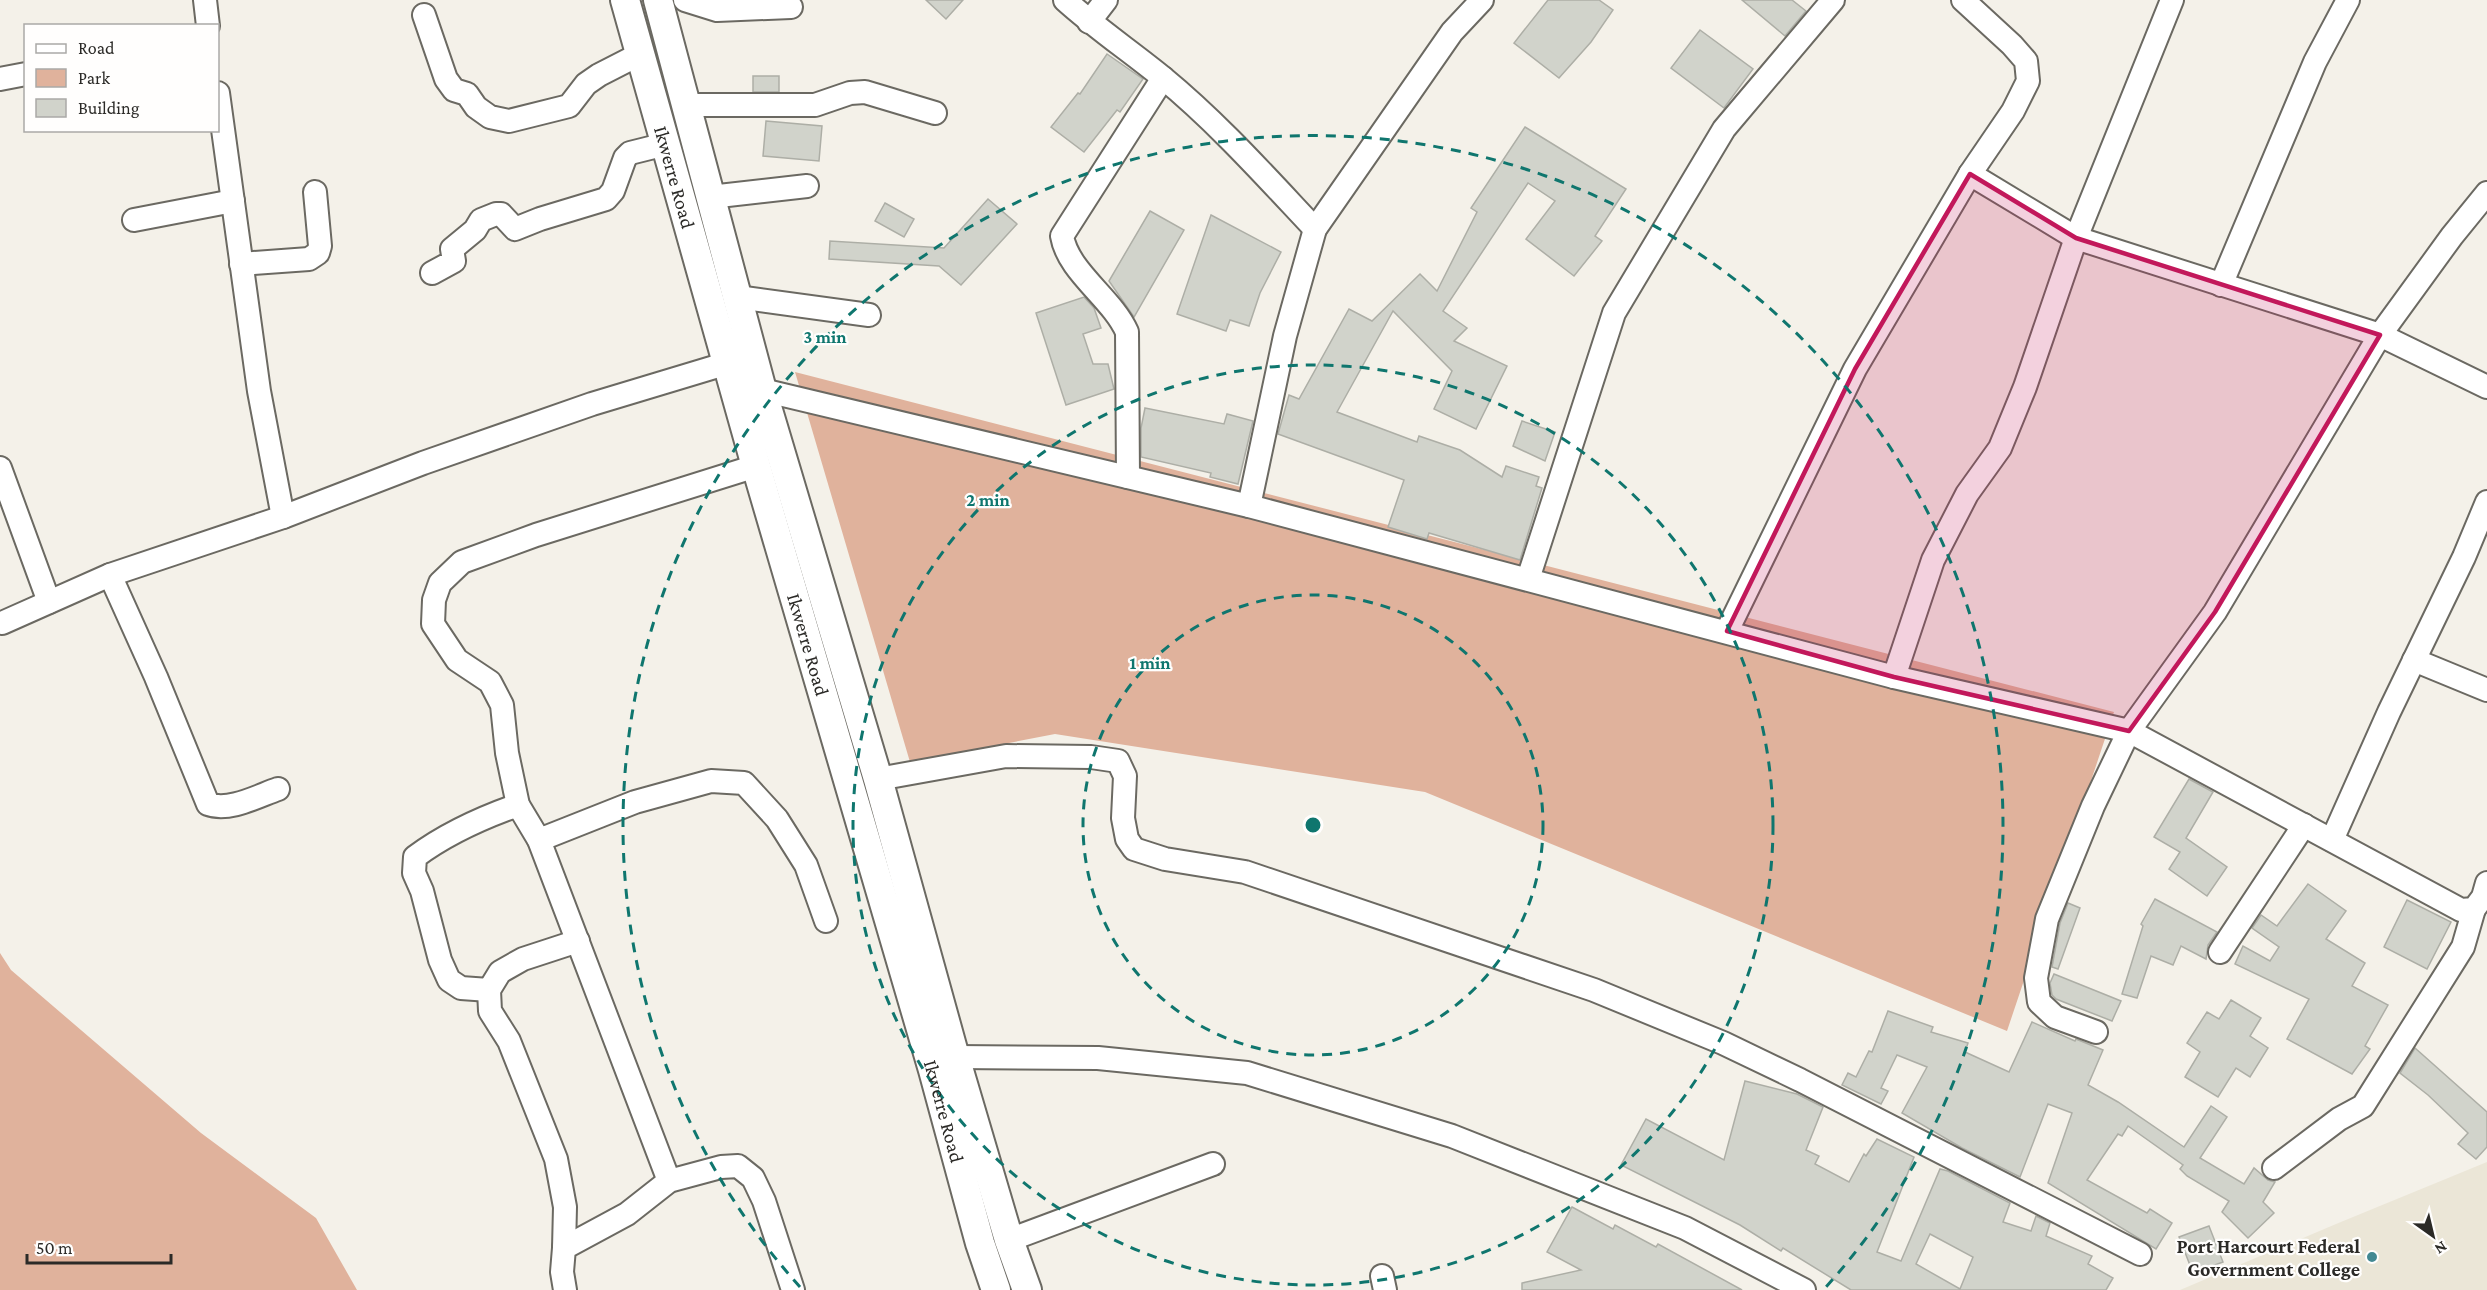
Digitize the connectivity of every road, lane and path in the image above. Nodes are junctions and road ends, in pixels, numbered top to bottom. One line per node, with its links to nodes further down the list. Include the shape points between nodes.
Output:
1 (205, 0): 15 (street)
2 (625, 0): 16 (main road, Ikwerre Road)
3 (658, 0): 21 (main road, Ikwerre Road)
4 (685, 0): 12 (street, via 717,10)
5 (1065, 0): 14 (street)
6 (1106, 0): 14 (street)
7 (1482, 0): 31 (street, via 1452,32)
8 (1833, 0): 49 (street, via 1724,129 1614,313)
9 (1962, 0): 24 (street, via 2026,61 2028,81 2013,111)
10 (2172, 0): 32 (street)
11 (2348, 0): 35 (street, via 2315,62)
12 (791, 7)
13 (424, 15): 16 (street, via 446,79 454,90 467,94 490,117 509,121 569,106 586,84)
14 (1089, 22): 18 (street)
15 (208, 24)
16 (640, 54): 23 (main road, Ikwerre Road)
17 (24, 74): 19 (street)
18 (1163, 78): 31 (street, via 1236,145); 44 (street, via 1062,236 1072,260 1121,318 1127,332)
19 (0, 79)
20 (219, 101): 29 (street)
21 (686, 105): 22 (street, via 815,105 865,92); 28 (main road, Ikwerre Road)
22 (935, 113)
23 (666, 144): 34 (street, via 630,153 606,199 515,229 501,214 481,220 452,249 454,261); 39 (main road, Ikwerre Road)
24 (1970, 174): 32 (street); 52 (street, via 1855,369)
25 (807, 186): 28 (street)
26 (315, 192): 33 (street, via 318,253 309,259)
27 (2487, 193): 38 (street)
28 (710, 196): 36 (main road, Ikwerre Road)
29 (232, 201): 30 (street); 33 (street)
30 (134, 220)
31 (1315, 229): 46 (street, via 1285,336)
32 (2076, 238): 35 (street); 54 (street, via 2013,418 2000,448 1967,494 1933,560)
33 (241, 264): 47 (street)
34 (432, 273)
35 (2221, 285): 38 (street)
36 (737, 297): 37 (street); 41 (main road, Ikwerre Road)
37 (868, 315)
38 (2380, 335): 40 (street); 56 (street, via 2215,612)
39 (728, 363): 42 (main road, Ikwerre Road); 47 (street, via 570,411)
40 (2487, 387)
41 (762, 390): 44 (street); 57 (main road, Ikwerre Road)
42 (756, 466): 59 (street, via 462,562 440,583 434,600 433,624 457,660 490,682 502,705); 79 (main road, Ikwerre Road)
43 (0, 468): 50 (street)
44 (1128, 477): 46 (street)
45 (2487, 502): 53 (street)
46 (1249, 506): 49 (street)
47 (283, 518): 48 (street)
48 (110, 575): 50 (street); 58 (street, via 208,804 228,805)
49 (1528, 579): 52 (street)
50 (49, 602): 51 (street)
51 (2, 623)
52 (1727, 632): 54 (street)
53 (2414, 660): 55 (street); 62 (street)
54 (1894, 677): 56 (street)
55 (2487, 690)
56 (2129, 731): 60 (street); 69 (street, via 2093,806 2047,919 2036,978 2039,1002 2055,1017)
57 (878, 779): 70 (main road, Ikwerre Road); 76 (street, via 1006,756 1118,761 1125,776 1123,818 1127,839 1134,849 1165,859 1245,872 1594,990 1791,1075)
58 (278, 789)
59 (518, 805): 61 (street); 68 (street, via 477,820 416,857 414,873 449,980 461,988)
60 (2304, 825): 62 (street); 67 (street)
61 (539, 840): 65 (street, via 634,802 711,781 744,783 777,819 806,865); 66 (street)
62 (2332, 840): 64 (street, via 2461,910)
63 (2487, 884): 64 (street)
64 (2474, 909): 72 (street, via 2463,947 2363,1106 2338,1119)
65 (826, 921)
66 (578, 941): 68 (street, via 524,959 500,972); 73 (street)
67 (2220, 952)
68 (489, 990): 75 (street, via 490,1011 509,1041 556,1159 565,1207)
69 (2096, 1032)
70 (954, 1057): 74 (main road, Ikwerre Road); 81 (street, via 1098,1058 1247,1073 1452,1136 1685,1228)
71 (1214, 1164): 74 (street)
72 (2274, 1168)
73 (669, 1181): 75 (street, via 627,1214); 78 (street, via 738,1166 753,1178)
74 (1009, 1240): 80 (main road, Ikwerre Road)
75 (564, 1248): 77 (street)
76 (2139, 1254)
77 (565, 1290)
78 (793, 1290)
79 (996, 1290)
80 (1027, 1290)
81 (1804, 1290)

